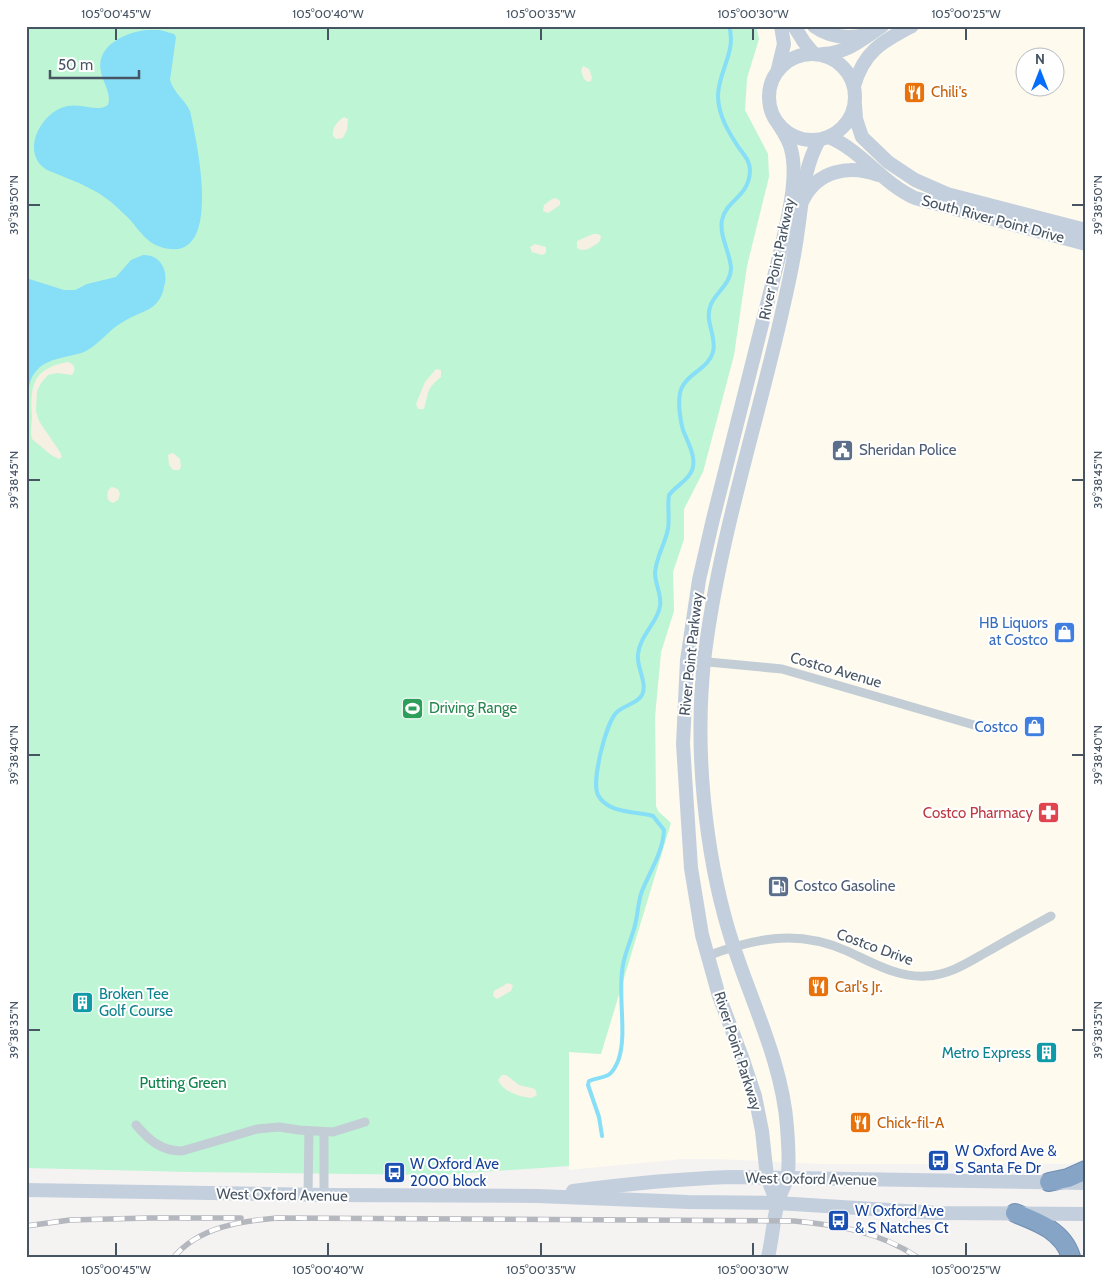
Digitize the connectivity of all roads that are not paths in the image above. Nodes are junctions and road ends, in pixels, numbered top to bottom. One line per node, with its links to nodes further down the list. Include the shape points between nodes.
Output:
1 (781, 26): 7 (street, via 784,44)
2 (794, 26): 6 (street)
3 (814, 26): 5 (street, via 841,37 859,36)
4 (912, 26): 8 (street, via 870,54 862,63)
5 (879, 28): 6 (street, via 849,48 831,54)
6 (817, 54): 7 (street, via 792,58); 8 (street, via 840,64)
7 (777, 72): 10 (street, via 769,88 769,102)
8 (854, 86): 9 (street)
9 (855, 105): 11 (street, via 846,124); 14 (street, South River Point Drive, via 862,137 888,162 914,180 947,194)
10 (779, 125): 11 (street, via 798,138); 16 (street, River Point Parkway, via 787,137 792,156 789,208 701,572)
11 (824, 138): 12 (street, South River Point Drive, via 840,141); 13 (street, River Point Parkway, via 806,168)
12 (882, 176): 13 (street, via 863,170 848,170 824,176 812,184); 15 (street, South River Point Drive, via 905,193 925,201)
13 (801, 204): 17 (street, River Point Parkway, via 783,308 725,544)
14 (1086, 230)
15 (1086, 244)
16 (687, 660): 17 (street, Costco Avenue); 21 (street, River Point Parkway, via 682,744 686,811 693,892)
17 (704, 661): 18 (street, Costco Avenue, via 782,670); 20 (street, River Point Parkway, via 701,736 707,823 716,882)
18 (974, 725)
19 (1051, 916): 20 (street, Costco Drive, via 953,971 926,976 898,972 830,944 802,938 769,938)
20 (734, 946): 21 (street, Costco Drive); 28 (street, River Point Parkway, via 780,1083 788,1129)
21 (707, 956): 27 (street, River Point Parkway, via 755,1096)
22 (365, 1122): 25 (street)
23 (136, 1125): 24 (street, via 157,1145 176,1151 263,1128)
24 (309, 1131): 25 (street); 32 (street)
25 (324, 1132): 33 (street)
26 (1086, 1170): 29 (highway)
27 (767, 1177): 28 (street, West Oxford Avenue); 34 (street, West Oxford Avenue, via 630,1183); 35 (street, River Point Parkway)
28 (787, 1178): 29 (street, West Oxford Avenue); 35 (street, River Point Parkway)
29 (1049, 1182): 30 (street, West Oxford Avenue)
30 (1086, 1183)
31 (26, 1190): 32 (street, West Oxford Avenue)
32 (308, 1195): 33 (street, West Oxford Avenue)
33 (324, 1195): 34 (street, West Oxford Avenue)
34 (538, 1196): 35 (street, West Oxford Avenue)
35 (777, 1203): 36 (street, West Oxford Avenue, via 879,1210); 38 (street)
36 (1015, 1213): 37 (street, West Oxford Avenue); 39 (highway, via 1055,1233 1065,1243)
37 (1086, 1214)
38 (768, 1257)
39 (1071, 1257)

